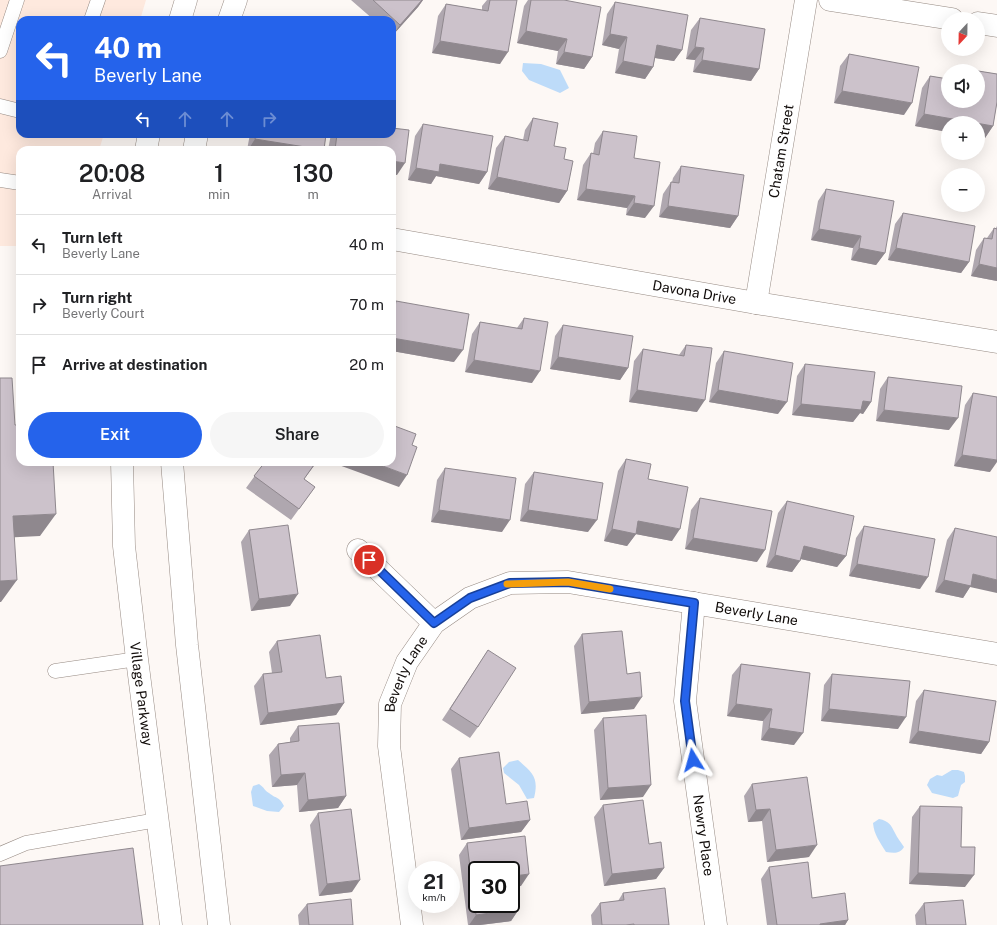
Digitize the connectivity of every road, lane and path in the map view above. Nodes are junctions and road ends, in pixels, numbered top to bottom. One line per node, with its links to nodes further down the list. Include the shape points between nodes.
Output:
1 (17, 0): 13 (lane)
2 (98, 0): 7 (lane)
3 (186, 0): 8 (street)
4 (236, 0): 9 (street)
5 (806, 0): 19 (street, Chatam Street)
6 (830, 0): 10 (street)
7 (92, 16)
8 (181, 16)
9 (230, 16)
10 (941, 17)
11 (985, 24): 12 (street)
12 (997, 26)
13 (0, 51)
14 (0, 106): 15 (lane)
15 (16, 110)
16 (0, 180): 17 (lane)
17 (16, 182)
18 (396, 240): 19 (street, Davona Drive)
19 (756, 303): 20 (street, Davona Drive)
20 (997, 342)
21 (122, 466): 27 (street, Village Parkway, via 124,546)
22 (172, 466): 32 (street, via 187,645)
23 (358, 550): 25 (street)
24 (694, 603): 25 (street, Beverly Lane, via 568,582 510,583 470,598); 26 (street, Beverly Lane); 34 (street, Newry Place, via 685,701)
25 (434, 623): 33 (street, Beverly Lane, via 406,662 390,704 389,746)
26 (997, 654)
27 (137, 659): 28 (lane); 29 (street, Village Parkway)
28 (55, 671)
29 (157, 820): 30 (lane, via 26,843); 31 (street, Village Parkway)
30 (0, 854)
31 (171, 925)
32 (219, 925)
33 (412, 925)
34 (716, 925)

